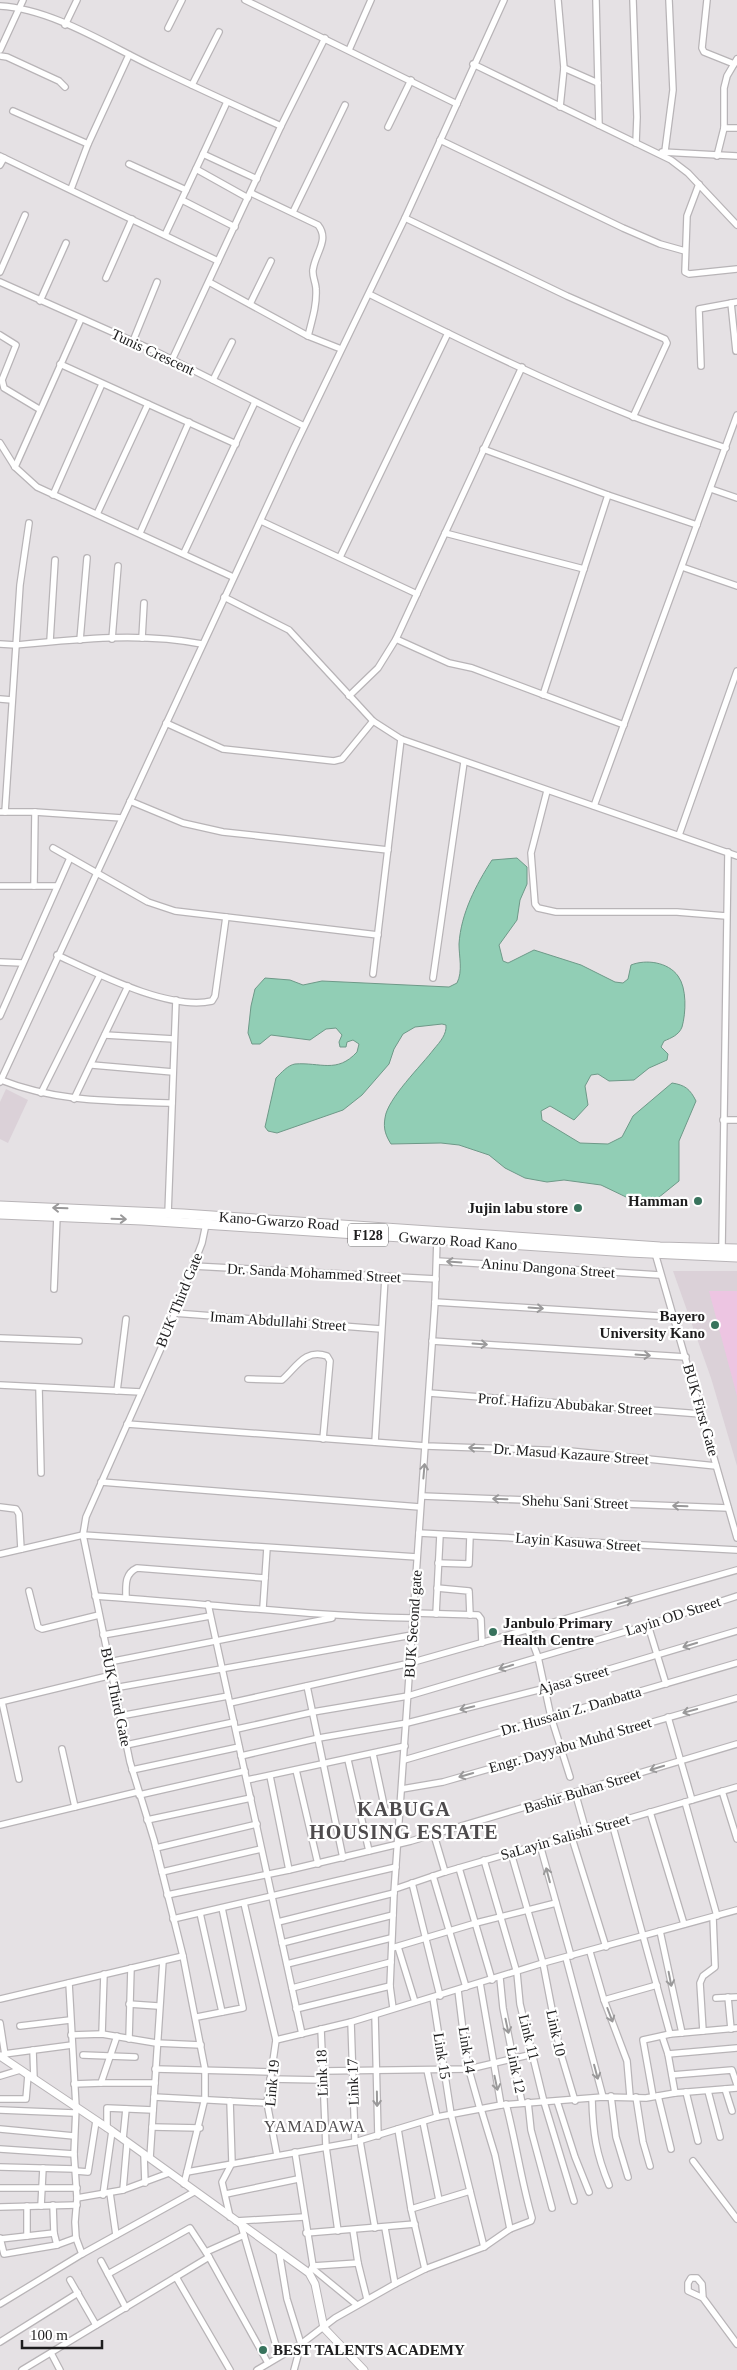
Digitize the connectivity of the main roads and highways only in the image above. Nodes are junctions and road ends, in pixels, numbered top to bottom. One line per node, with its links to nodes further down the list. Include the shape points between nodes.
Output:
1 (0, 1206): 3 (main road, Kano-Gwarzo Road / F128, one-way to 1)
2 (0, 1214): 3 (main road, Gwarzo Road Kano / F128)
3 (97, 1214): 4 (main road, Kano-Gwarzo Road / F128, via 168,1214 660,1247); 5 (main road, Gwarzo Road Kano / F128, one-way to 5, via 206,1224)
4 (737, 1249)
5 (737, 1257)

